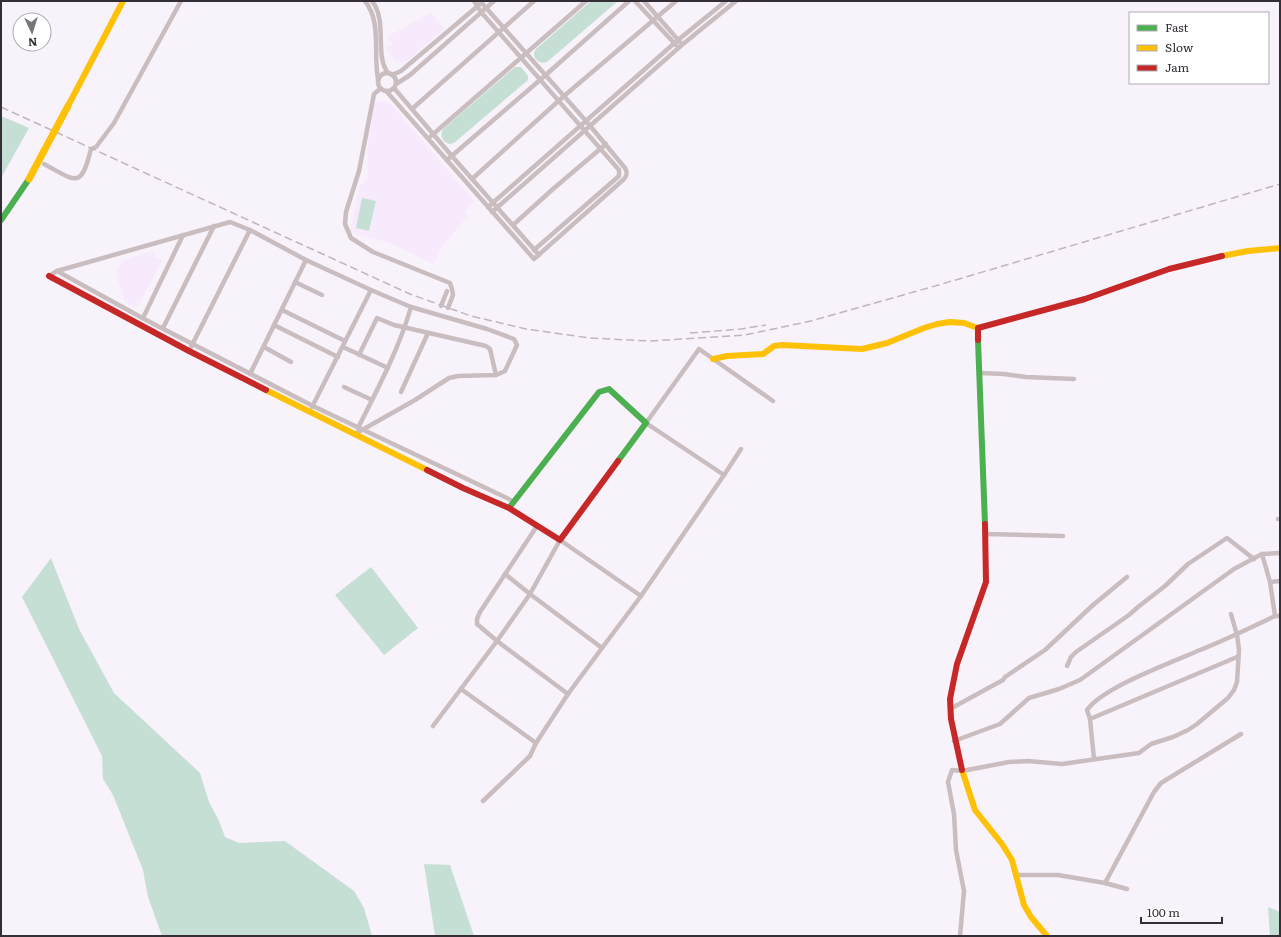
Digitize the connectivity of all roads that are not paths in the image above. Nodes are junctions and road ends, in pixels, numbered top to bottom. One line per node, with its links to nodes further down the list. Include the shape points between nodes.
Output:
1 (123, 1): 55 (street, bridge, via 29,179)
2 (181, 1): 49 (street, via 114,123 96,147 91,149 82,175 71,178)
3 (365, 1): 31 (street, via 374,18)
4 (372, 1): 29 (street, via 380,19 385,70)
5 (474, 1): 16 (street)
6 (494, 1): 17 (street)
7 (534, 1): 21 (street)
8 (586, 1): 26 (street)
9 (629, 1): 30 (street)
10 (635, 1): 20 (street)
11 (644, 1): 19 (street)
12 (676, 1): 19 (street)
13 (726, 1): 23 (street)
14 (736, 1): 25 (street)
15 (481, 2): 16 (street); 17 (street)
16 (477, 7): 18 (street); 29 (street, via 400,71)
17 (486, 8): 18 (street); 21 (street)
18 (481, 12): 22 (street); 33 (street)
19 (658, 17): 20 (street); 23 (street)
20 (653, 20): 24 (street); 36 (street)
21 (503, 28): 22 (street); 26 (street)
22 (498, 32): 27 (street); 38 (street)
23 (678, 40): 24 (street); 25 (street)
24 (674, 44): 25 (street); 39 (street)
25 (681, 46): 41 (street)
26 (526, 53): 27 (street); 28 (street)
27 (520, 58): 32 (street); 43 (street)
28 (539, 68): 30 (street); 32 (street)
29 (390, 74): 31 (street, via 382,74); 33 (street, via 395,79)
30 (545, 75): 32 (street); 36 (street)
31 (378, 79): 34 (street)
32 (540, 80): 37 (street); 47 (street)
33 (395, 86): 35 (street); 38 (street)
34 (380, 88): 35 (street); 66 (street, via 374,94 359,171 346,212 345,224 351,238 373,252)
35 (387, 92): 44 (street)
36 (564, 96): 37 (street); 39 (street)
37 (559, 101): 40 (street); 50 (street)
38 (412, 109): 43 (street)
39 (586, 121): 40 (street); 41 (street)
40 (581, 126): 42 (street); 51 (street)
41 (590, 126): 42 (street); 45 (street)
42 (584, 131): 46 (street); 53 (street)
43 (433, 134): 44 (street); 47 (street)
44 (428, 138): 48 (street)
45 (606, 144): 46 (street); 62 (street, via 625,168 626,176)
46 (600, 149): 56 (street); 61 (street, via 619,170 620,176)
47 (451, 156): 48 (street); 50 (street)
48 (447, 160): 52 (street)
49 (44, 164)
50 (472, 179): 51 (street)
51 (492, 203): 52 (street); 53 (street)
52 (488, 207): 54 (street)
53 (497, 207): 54 (street); 56 (street)
54 (492, 212): 62 (street, via 534,259)
55 (1, 220)
56 (513, 225): 61 (street)
57 (214, 226): 58 (street, via 230,222); 59 (street); 78 (street)
58 (250, 230): 63 (street); 82 (street)
59 (183, 235): 64 (street); 75 (street)
60 (1280, 248): 79 (street, via 1248,251 1169,269 1085,299)
61 (534, 250): 62 (street)
62 (539, 255)
63 (306, 260): 67 (street); 68 (street)
64 (57, 271): 65 (street); 71 (street)
65 (49, 276): 71 (street)
66 (443, 280): 73 (street, bridge, via 447,291); 74 (street, bridge, via 450,283 453,296)
67 (296, 282): 69 (street); 72 (street)
68 (371, 290): 70 (street); 81 (street)
69 (322, 295)
70 (412, 307): 73 (street); 77 (street)
71 (121, 310): 75 (street); 85 (street)
72 (282, 310): 76 (street); 81 (street)
73 (438, 314): 74 (street)
74 (445, 316): 93 (street, via 514,339 517,344 506,371)
75 (143, 318): 78 (street)
76 (274, 325): 83 (street); 87 (street)
77 (406, 327): 80 (street); 86 (street, via 377,318); 90 (street)
78 (163, 328): 82 (street)
79 (978, 328): 88 (street, via 964,323 943,322 874,348 782,345 774,346 763,354); 91 (street)
80 (428, 333): 93 (street, via 486,346 490,349); 96 (street)
81 (345, 341): 84 (street)
82 (192, 344): 85 (street); 92 (street)
83 (264, 347): 89 (street); 92 (street)
84 (343, 347): 86 (street); 87 (street)
85 (188, 351): 99 (street)
86 (359, 355): 90 (street)
87 (338, 357): 99 (street)
88 (713, 359): 98 (street); 100 (street, via 700,349)
89 (291, 362)
90 (388, 368): 97 (street)
91 (979, 373): 94 (street); 107 (street)
92 (250, 374): 99 (street)
93 (496, 375): 101 (street, via 450,378)
94 (1074, 379)
95 (344, 387): 97 (street)
96 (401, 392)
97 (372, 400): 101 (street)
98 (773, 401)
99 (311, 409): 101 (street)
100 (646, 423): 103 (street); 104 (street, via 609,389 599,392); 109 (street)
101 (359, 430): 104 (street); 105 (street, via 463,488)
102 (741, 449): 103 (street)
103 (724, 475): 118 (street)
104 (513, 501): 105 (street)
105 (509, 508): 106 (street)
106 (537, 526): 109 (street); 113 (street)
107 (985, 534): 108 (street); 128 (street, via 986,582 957,664)
108 (1063, 536)
109 (560, 540): 117 (street); 118 (street)
110 (1280, 553): 111 (street)
111 (1262, 554): 112 (street); 116 (street)
112 (1254, 559): 125 (street, via 1227,538 1188,564 1129,615 1076,652); 132 (street, via 1234,570 1080,680 1029,698 1000,724)
113 (505, 574): 117 (street); 122 (street, via 477,619 477,624)
114 (1127, 577): 128 (street, via 1045,650 1003,680)
115 (1280, 581): 116 (street)
116 (1270, 582): 120 (street)
117 (530, 594): 122 (street); 123 (street)
118 (640, 596): 123 (street)
119 (1231, 614): 121 (street)
120 (1278, 616): 121 (street)
121 (1237, 635): 124 (street); 129 (street, via 1122,684 1089,707 1087,710)
122 (497, 641): 126 (street); 127 (street)
123 (602, 648): 127 (street)
124 (1237, 657): 129 (street); 134 (street, via 1237,682 1234,690 1197,724 1173,737 1152,744 1138,754)
125 (1067, 666)
126 (461, 689): 130 (street); 133 (street)
127 (568, 694): 133 (street)
128 (950, 710): 132 (street)
129 (1090, 719): 134 (street)
130 (433, 726)
131 (1241, 734): 138 (street, via 1161,783)
132 (954, 741): 135 (street)
133 (536, 743): 136 (street, via 530,756)
134 (1094, 759): 135 (street, via 1062,764 1009,762)
135 (962, 771): 137 (street, via 975,810 1012,860); 140 (street, via 952,770 948,782 964,891)
136 (483, 801)
137 (1015, 875): 138 (street, via 1058,876); 141 (street, via 1024,905)
138 (1105, 884): 139 (street)
139 (1127, 889)
140 (960, 936)
141 (1047, 936)

